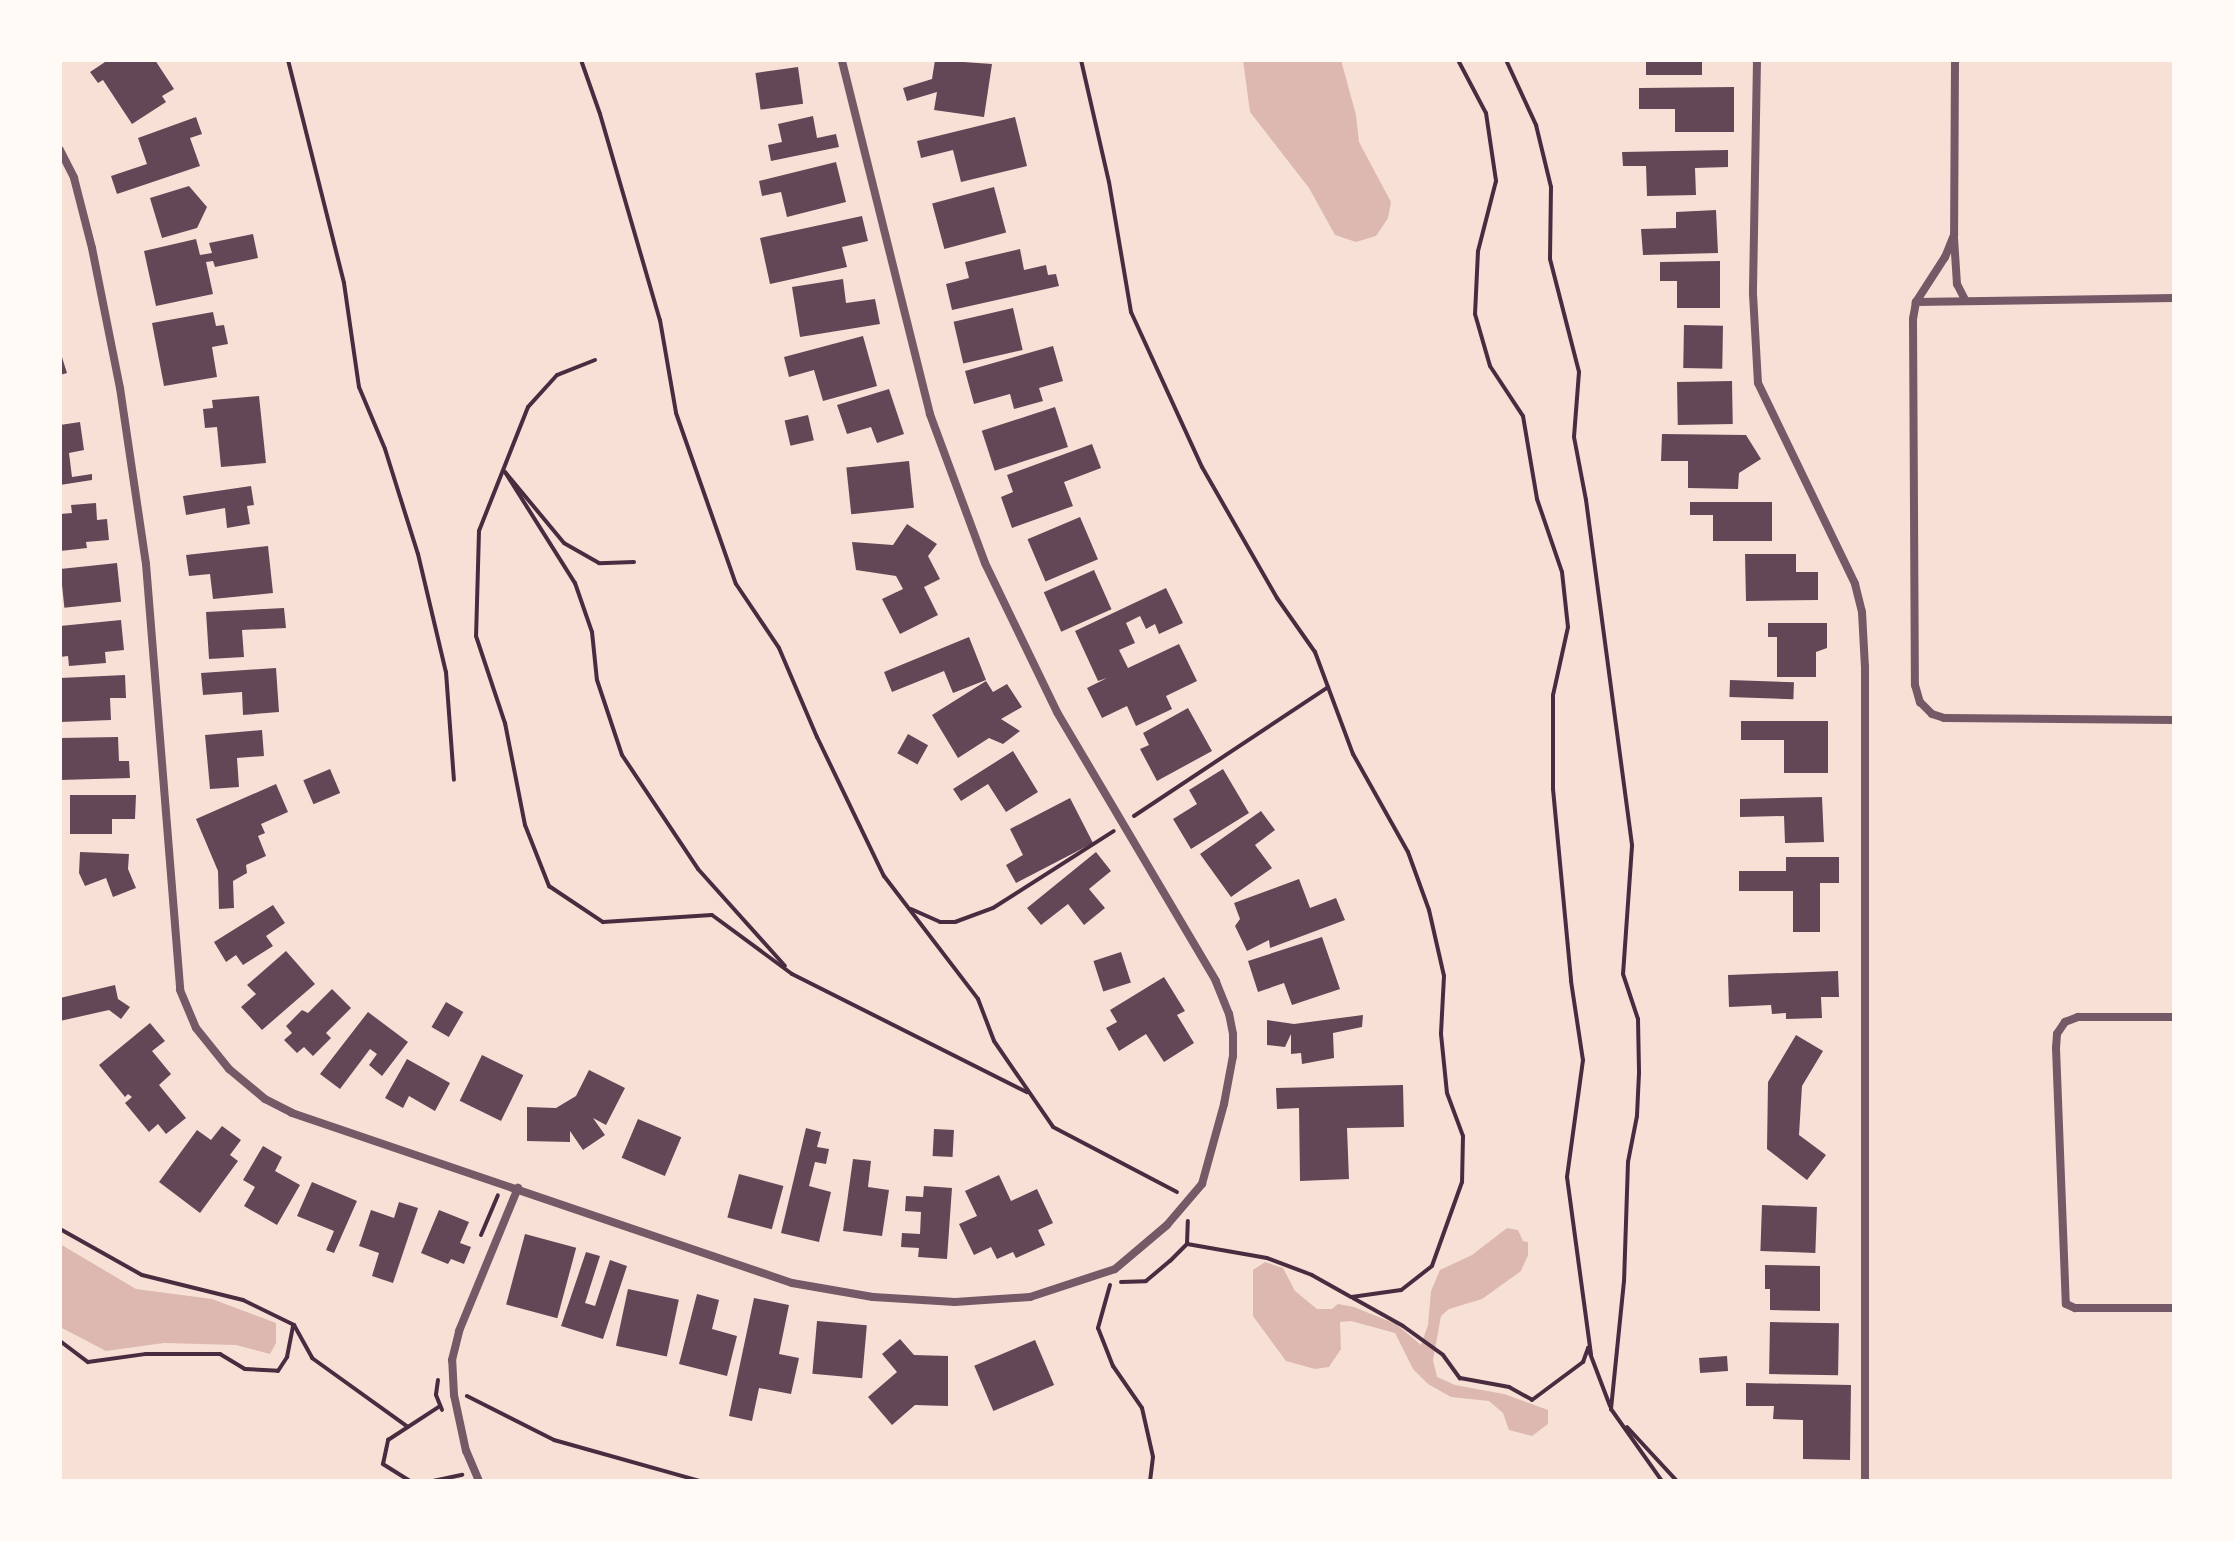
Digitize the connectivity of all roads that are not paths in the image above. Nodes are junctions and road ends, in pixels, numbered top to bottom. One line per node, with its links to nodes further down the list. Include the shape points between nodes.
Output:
1 (842, 60): 11 (street, via 930,414 985,563 1057,712 1216,981 1229,1014 1233,1056 1202,1184 1167,1225 1115,1269 1030,1297 955,1302 873,1297 792,1283)
2 (1757, 60): 14 (street, via 1753,294 1758,383 1855,584 1862,612)
3 (1955, 60): 5 (street)
4 (60, 150): 11 (street, via 74,178 92,248 120,388 146,564 180,990 196,1028 229,1069 292,1113)
5 (1954, 235): 7 (street, via 1957,284); 8 (street)
6 (2174, 298): 7 (street)
7 (1965, 300): 8 (street)
8 (1916, 302): 9 (street, via 1915,669 1920,702 1944,718)
9 (2174, 720)
10 (2174, 1017): 12 (street, via 2078,1017 2065,1022 2056,1048 2066,1304)
11 (518, 1188): 13 (street, via 452,1360 466,1451)
12 (2174, 1308)
13 (479, 1481)
14 (1865, 1481)

